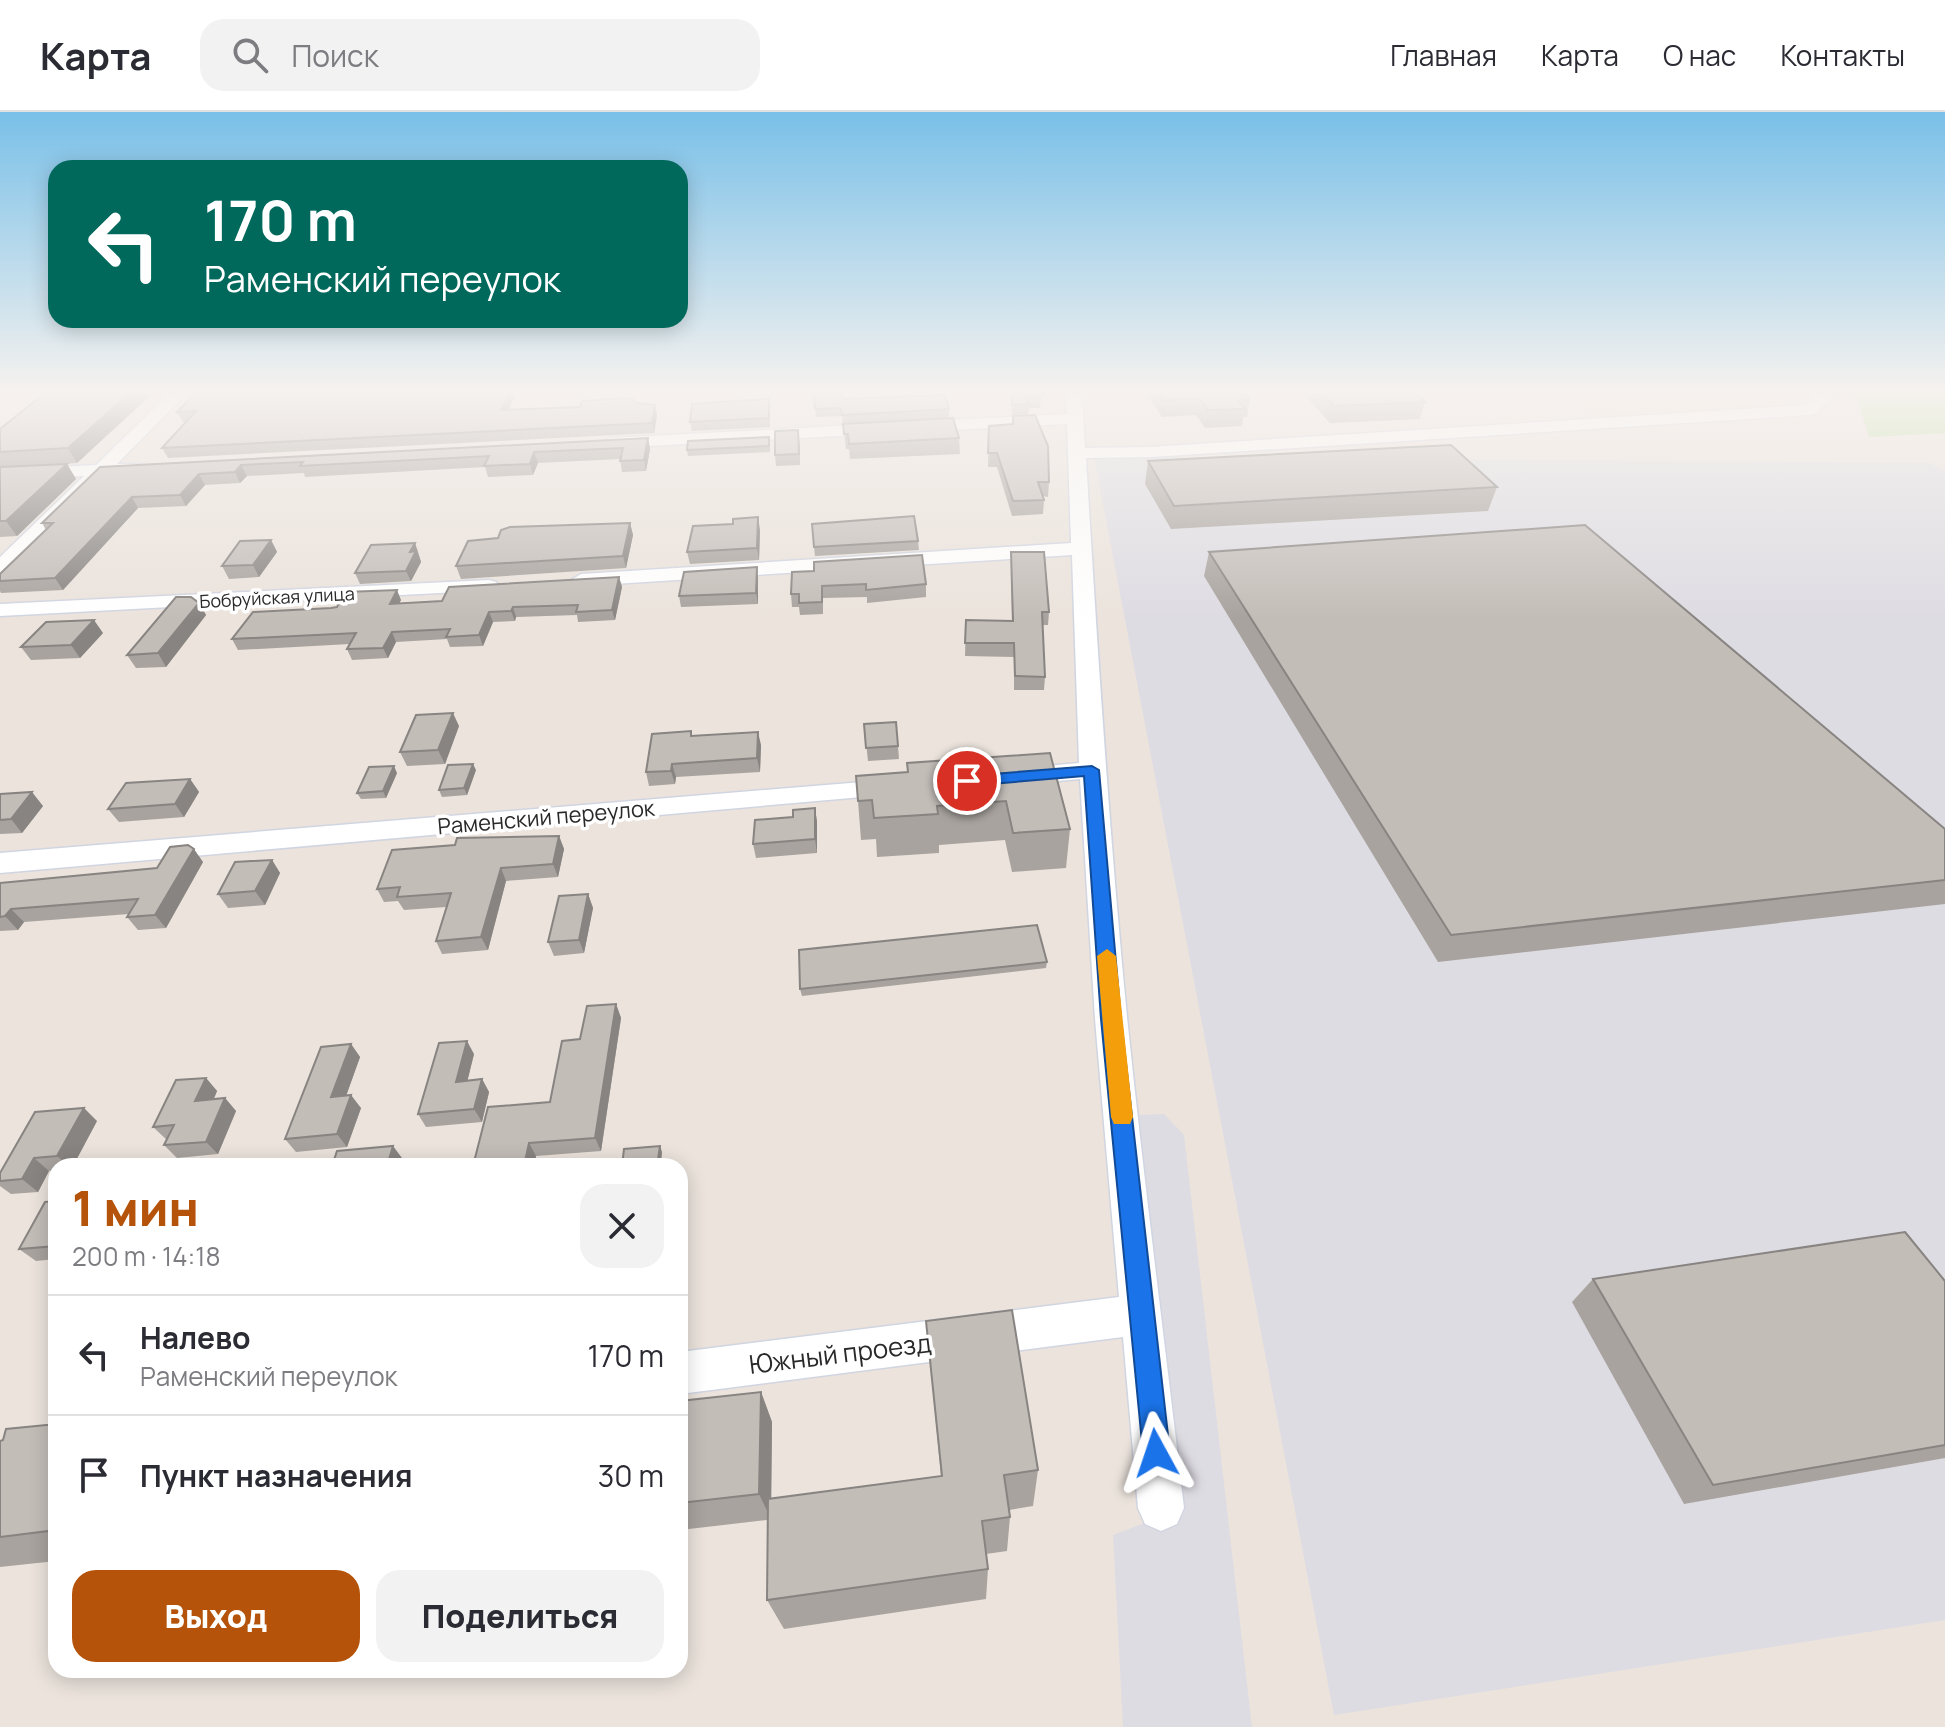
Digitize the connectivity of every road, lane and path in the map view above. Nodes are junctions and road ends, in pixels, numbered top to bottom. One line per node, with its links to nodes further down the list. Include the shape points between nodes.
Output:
1 (129, 468): 3 (street)
2 (1079, 468): 5 (street)
3 (103, 470): 4 (street); 6 (street)
4 (0, 475)
5 (1082, 548): 7 (street); 10 (street)
6 (0, 568)
7 (555, 582)
8 (508, 585): 9 (street, Бобруйская улица)
9 (0, 610)
10 (1092, 770): 11 (street); 14 (street, via 1111,1019)
11 (981, 780)
12 (918, 785): 13 (street, Раменский переулок)
13 (0, 863)
14 (1144, 1314): 15 (street, Южный проезд); 16 (street)
15 (688, 1372)
16 (1161, 1508)

